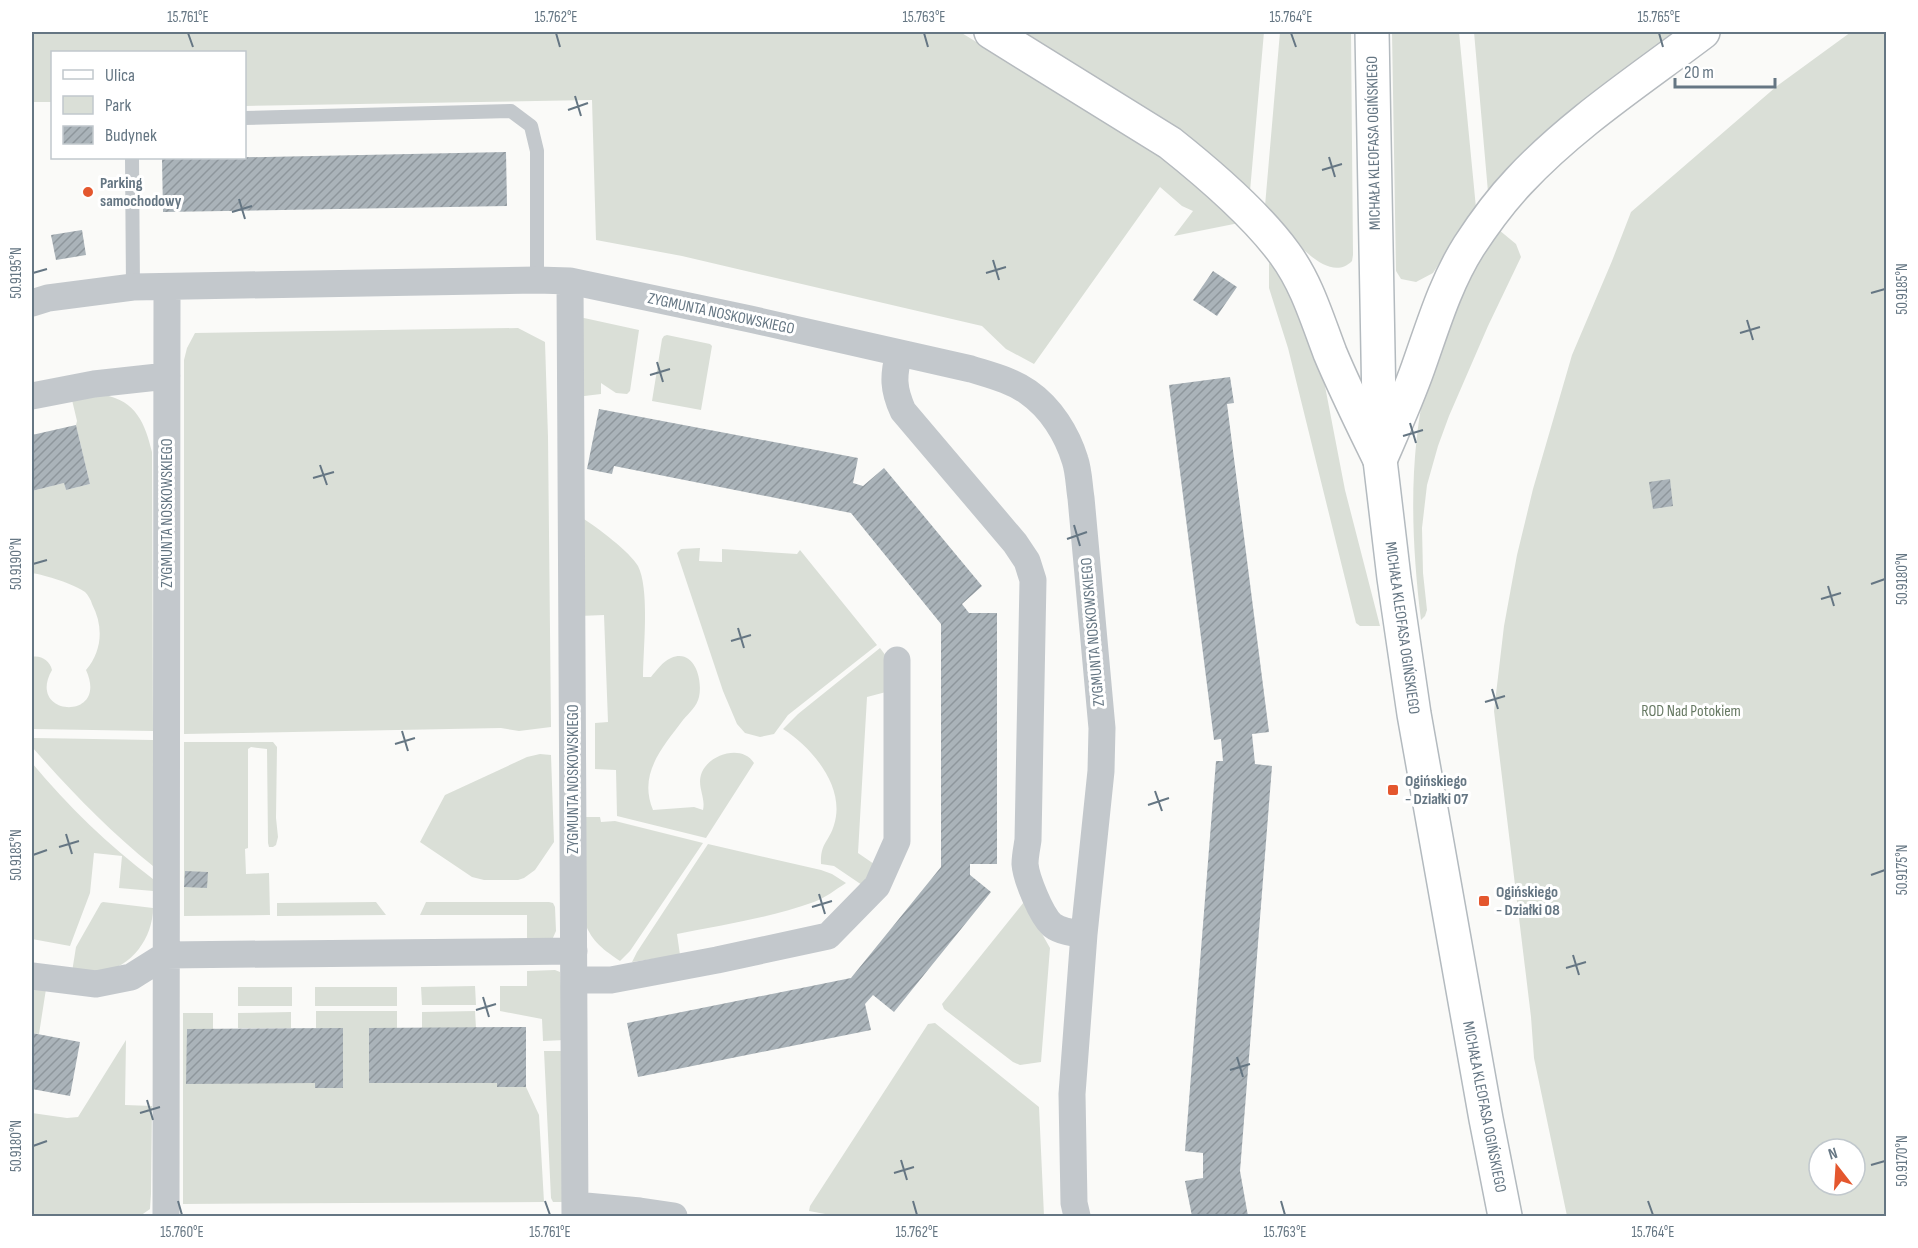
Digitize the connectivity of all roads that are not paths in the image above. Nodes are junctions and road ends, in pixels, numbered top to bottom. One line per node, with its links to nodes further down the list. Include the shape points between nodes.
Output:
1 (991, 32): 14 (street, via 1170,143 1253,217 1285,254 1308,293 1330,352)
2 (1372, 32): 14 (street, MICHAŁA KLEOFASA OGIŃSKIEGO)
3 (1703, 32): 14 (street, via 1575,130 1518,181 1497,207 1453,275)
4 (246, 118): 6 (lane, via 511,111 531,126 537,151)
5 (132, 159): 8 (lane)
6 (537, 280): 7 (street, ZYGMUNTA NOSKOWSKIEGO); 9 (street, ZYGMUNTA NOSKOWSKIEGO)
7 (570, 281): 11 (street, ZYGMUNTA NOSKOWSKIEGO); 17 (street, ZYGMUNTA NOSKOWSKIEGO)
8 (132, 287): 9 (street, ZYGMUNTA NOSKOWSKIEGO); 10 (street, ZYGMUNTA NOSKOWSKIEGO)
9 (167, 287): 12 (street, ZYGMUNTA NOSKOWSKIEGO)
10 (32, 303)
11 (899, 353): 16 (street, via 894,387 903,411 1027,561 1033,580 1025,864 1029,884 1052,925); 16 (street, ZYGMUNTA NOSKOWSKIEGO, via 991,375 1028,391 1065,432 1076,462 1102,728)
12 (167, 376): 13 (street); 18 (street, ZYGMUNTA NOSKOWSKIEGO)
13 (32, 396)
14 (1380, 460): 25 (street, MICHAŁA KLEOFASA OGIŃSKIEGO, via 1414,714)
15 (897, 660): 20 (street, via 897,841 877,886 828,936 611,980)
16 (1084, 934): 24 (street, ZYGMUNTA NOSKOWSKIEGO, via 1072,1094)
17 (574, 951): 18 (street); 20 (street, ZYGMUNTA NOSKOWSKIEGO)
18 (166, 956): 19 (street, via 131,976 96,984); 22 (street, ZYGMUNTA NOSKOWSKIEGO)
19 (32, 976)
20 (574, 980): 21 (street, ZYGMUNTA NOSKOWSKIEGO)
21 (575, 1211): 23 (street, ZYGMUNTA NOSKOWSKIEGO, via 640,1210)
22 (166, 1216)
23 (674, 1216)
24 (1077, 1216)
25 (1505, 1216)

